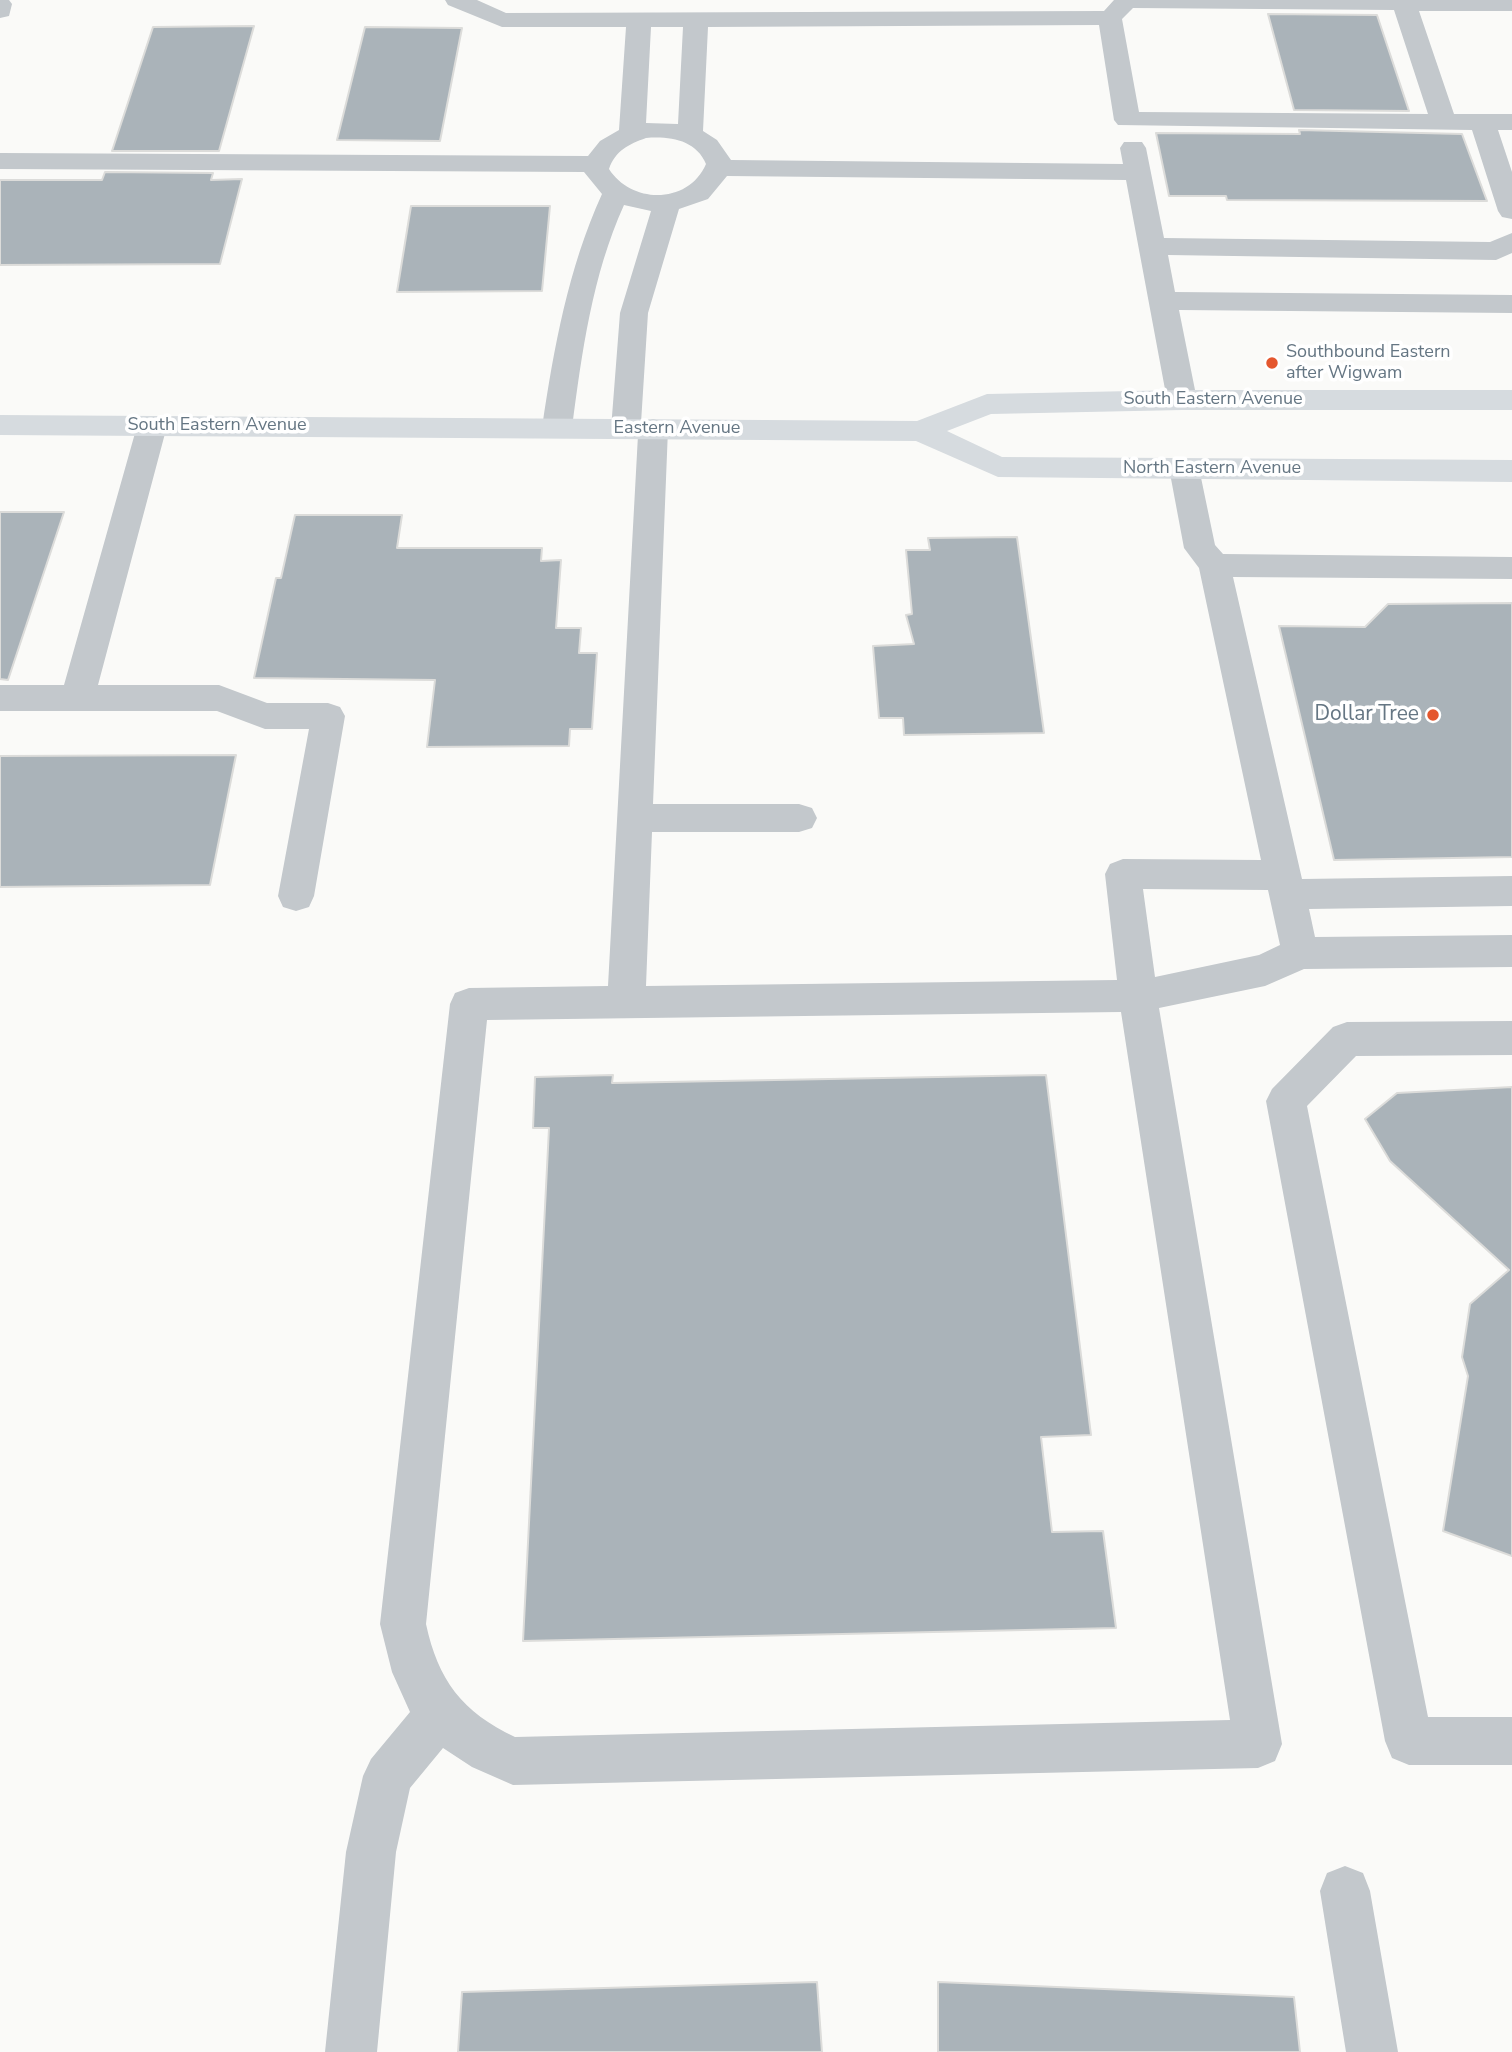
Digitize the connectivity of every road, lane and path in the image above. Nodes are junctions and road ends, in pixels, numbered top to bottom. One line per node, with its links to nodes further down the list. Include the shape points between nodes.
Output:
1 (457, 0): 7 (lane, via 502,20)
2 (1403, 1): 4 (lane); 6 (lane, via 1127,1); 10 (lane)
3 (0, 4): 5 (lane)
4 (1512, 4)
5 (0, 11)
6 (1110, 18): 8 (lane); 9 (lane)
7 (639, 19): 8 (lane); 13 (lane)
8 (696, 19): 14 (lane)
9 (1127, 120): 10 (lane); 18 (lane)
10 (1443, 121): 11 (lane)
11 (1482, 122): 12 (lane); 21 (lane)
12 (1512, 122)
13 (632, 134): 14 (lane, via 667,130); 16 (lane, via 606,148)
14 (690, 135): 17 (lane, via 710,146)
15 (0, 161): 16 (lane)
16 (597, 164): 19 (lane, via 600,180)
17 (719, 168): 18 (lane); 20 (lane, via 701,191)
18 (1137, 172): 22 (lane)
19 (616, 193): 20 (lane, via 636,201); 31 (lane, via 599,227 573,320)
20 (667, 202): 32 (lane, via 634,313)
21 (1512, 211)
22 (1151, 246): 23 (lane); 24 (lane)
23 (1504, 246): 25 (lane)
24 (1161, 301): 25 (lane); 26 (lane)
25 (1512, 302)
26 (1182, 400): 27 (main road, South Eastern Avenue); 33 (main road, South Eastern Avenue, via 986,404)
27 (1512, 400)
28 (0, 425): 29 (main road, South Eastern Avenue)
29 (152, 426): 30 (main road, South Eastern Avenue); 39 (lane)
30 (435, 428): 31 (main road, Eastern Avenue)
31 (556, 428): 32 (main road, Eastern Avenue)
32 (640, 429): 33 (main road, Eastern Avenue); 40 (lane)
33 (920, 431): 34 (main road, North Eastern Avenue, via 998,467)
34 (1184, 468): 35 (main road, North Eastern Avenue); 36 (lane, via 1200,548)
35 (1512, 471)
36 (1214, 565): 37 (lane); 42 (lane)
37 (1512, 568)
38 (0, 698): 39 (lane)
39 (77, 699): 44 (lane, via 219,698 265,716 328,716)
40 (635, 818): 41 (lane); 48 (lane)
41 (799, 818)
42 (1286, 884): 43 (lane); 46 (lane); 47 (lane, via 1122,874)
43 (1512, 891)
44 (296, 896)
45 (1512, 951): 46 (lane)
46 (1300, 953): 47 (lane, via 1265,970)
47 (1138, 996): 48 (lane); 50 (lane, via 1258,1744 513,1761 477,1746)
48 (626, 1003): 50 (lane, via 469,1004 403,1624 408,1659)
49 (1512, 1038): 51 (lane, via 1348,1039 1286,1101 1409,1741)
50 (441, 1713): 53 (lane, via 388,1776 371,1852)
51 (1512, 1741)
52 (1345, 1891): 54 (lane)
53 (351, 2052)
54 (1372, 2052)

